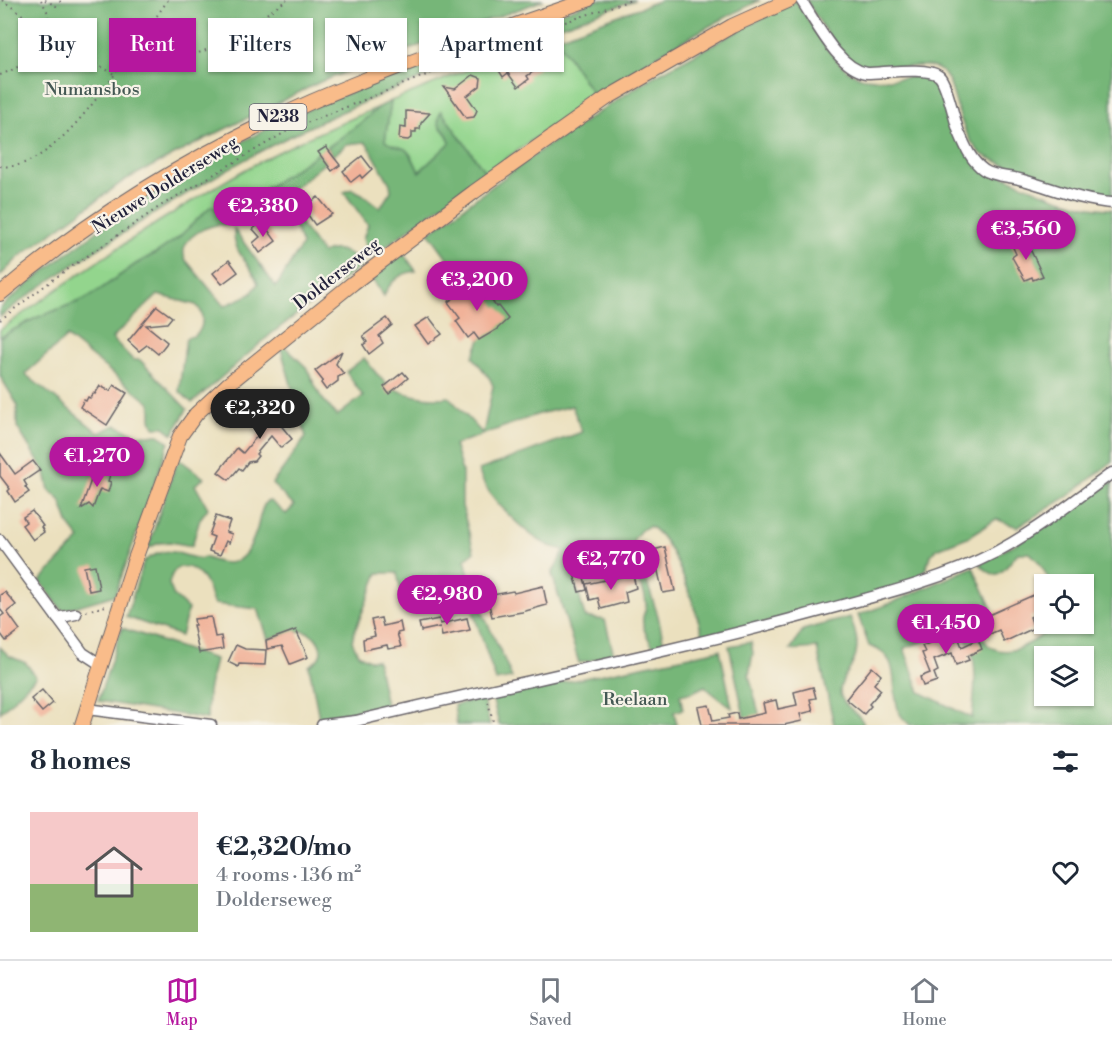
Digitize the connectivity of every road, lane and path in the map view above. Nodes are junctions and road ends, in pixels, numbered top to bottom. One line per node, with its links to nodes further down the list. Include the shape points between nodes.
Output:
1 (2, 0): 12 (path)
2 (43, 0): 3 (path, via 56,6); 13 (path)
3 (62, 0)
4 (161, 0): 11 (path)
5 (168, 0): 11 (path)
6 (287, 0): 16 (path)
7 (588, 0): 24 (main road, Nieuwe Dolderseweg / N238, via 313,101 229,141 133,197)
8 (631, 0): 15 (path)
9 (790, 0): 28 (main road, Dolderseweg, via 732,26 607,98 474,192 227,385 196,414 180,436)
10 (801, 0): 23 (street, via 841,59 858,72 926,70 939,76 958,131 973,161 985,171)
11 (163, 8): 14 (path)
12 (27, 18)
13 (49, 18)
14 (156, 18)
15 (564, 22)
16 (196, 55)
17 (97, 64): 20 (path)
18 (18, 67): 21 (path)
19 (434, 72): 25 (path, Nieuwe Dolderseweg, via 289,130 162,205)
20 (114, 74): 22 (path, via 97,100 57,141 19,166)
21 (0, 75)
22 (0, 166)
23 (1112, 203)
24 (0, 294)
25 (0, 320)
26 (1112, 473): 32 (street, via 994,553 921,582 723,637)
27 (0, 540): 30 (street)
28 (121, 603): 29 (path); 31 (main road, Dolderseweg)
29 (76, 614): 30 (street)
30 (57, 618): 31 (street, via 83,653)
31 (100, 664): 33 (main road, Dolderseweg)
32 (486, 692): 36 (street); 37 (path)
33 (87, 709): 34 (main road, Dolderseweg); 35 (street)
34 (82, 725)
35 (211, 725)
36 (322, 725)
37 (494, 725)

